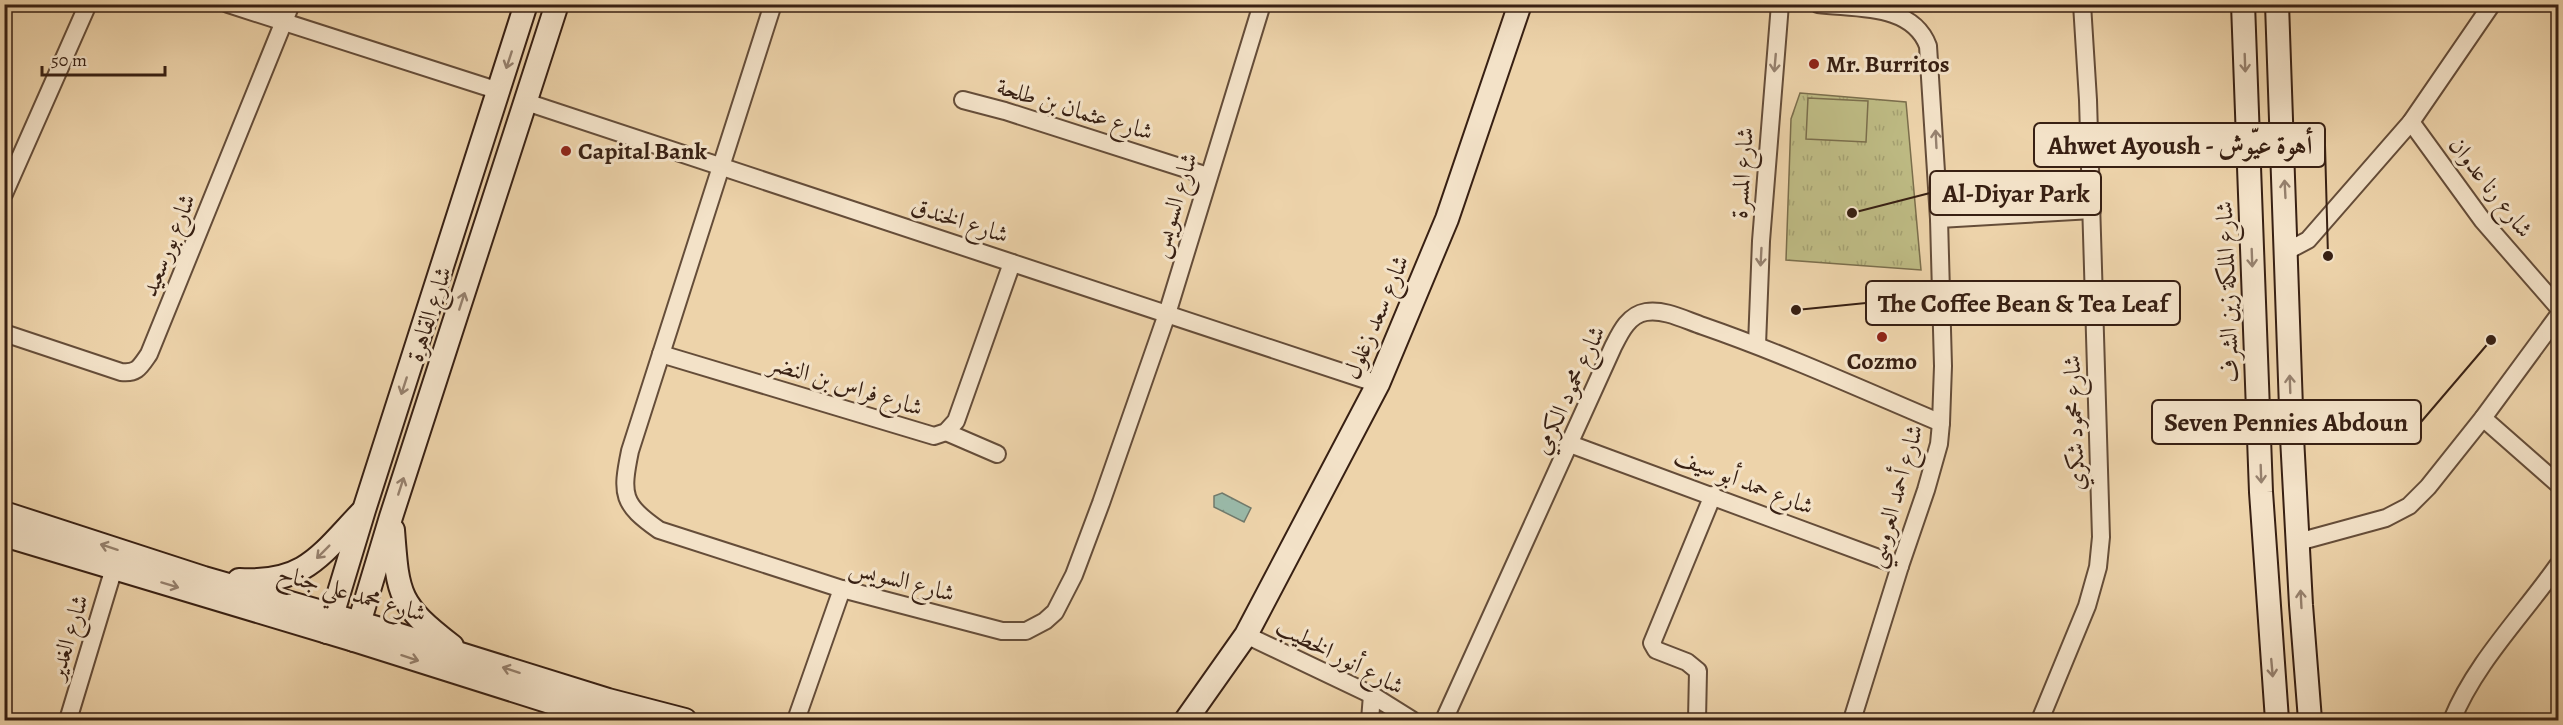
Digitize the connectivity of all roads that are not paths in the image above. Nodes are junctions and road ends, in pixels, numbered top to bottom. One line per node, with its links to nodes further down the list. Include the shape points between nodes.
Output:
1 (88, 4): 22 (street)
2 (228, 4): 15 (street)
3 (291, 4): 15 (street, شارع بورسعيد)
4 (526, 4): 16 (main road, شارع القاهرة, one-way to 16)
5 (557, 4): 18 (main road, شارع القاهرة)
6 (773, 4): 20 (street, شارع السويس)
7 (1262, 4): 21 (street, شارع السويس)
8 (1520, 4): 33 (main road, شارع سعد زغلول, via 1447,219)
9 (1780, 4): 31 (street, شارع المسرة, one-way to 31, via 1761,241)
10 (1818, 4): 24 (street, شارع أحمد العروسي, one-way to 10, via 1931,60 1925,37 1912,22 1890,13)
11 (2082, 4): 23 (street, شارع محمود شكري)
12 (2243, 4): 57 (main road, شارع الملكة زين الشرف, one-way to 57)
13 (2277, 4): 25 (main road, one-way to 13)
14 (2492, 4): 19 (street)
15 (284, 24): 16 (street); 30 (street, شارع بورسعيد, via 139,371 121,372)
16 (499, 91): 41 (main road, شارع القاهرة, one-way to 41)
17 (963, 100): 21 (street, شارع عثمان بن طلحة)
18 (526, 102): 20 (street, شارع الخندق); 43 (main road, شارع القاهرة, one-way to 18)
19 (2411, 122): 25 (street, via 2308,240); 27 (street, شارع رنا عدوان, via 2483,221)
20 (723, 167): 26 (street, شارع الخندق); 32 (street, شارع السويس)
21 (1208, 176): 28 (street, شارع السويس)
22 (4, 194)
23 (2092, 210): 24 (street); 68 (street, شارع محمود شكري, via 2101,537 2098,567 2087,606)
24 (1939, 219): 35 (street, شارع أحمد العروسي)
25 (2287, 251): 45 (main road, one-way to 25)
26 (1012, 263): 28 (street, شارع الخندق); 36 (street, شارع فراس بن النضر, via 960,412)
27 (2559, 307)
28 (1167, 314): 33 (street, شارع الخندق); 50 (street, شارع السويس, via 1074,575 1055,612 1045,621 1026,631 1002,631)
29 (2559, 316): 34 (street)
30 (4, 333)
31 (1757, 345): 35 (street, شارع محمود الكرمي); 37 (street, شارع محمود الكرمي, via 1662,312 1636,315 1612,347)
32 (661, 354): 36 (street, شارع فراس بن النضر, via 912,430 934,436); 50 (street, شارع السويس, via 624,478 627,498 635,513 658,530)
33 (1378, 384): 53 (main road, شارع سعد زغلول)
34 (2482, 417): 39 (street); 45 (street, via 2409,506 2386,518)
35 (1941, 423): 47 (street, شارع أحمد العروسي, via 1926,490)
36 (946, 432): 38 (street)
37 (1570, 444): 40 (street, شارع حمد أبو سيف); 65 (street, شارع محمود الكرمي)
38 (997, 454)
39 (2559, 484)
40 (1713, 495): 47 (street, شارع حمد أبو سيف); 66 (street, via 1652,643 1656,650 1687,662 1698,671)
41 (364, 510): 49 (main road, one-way to 49, via 307,567 293,574 256,581); 51 (main road, شارع القاهرة)
42 (4, 513): 49 (main road, شارع محمد علي جناح, one-way to 42)
43 (392, 517): 52 (main road, شارع القاهرة); 54 (main road, via 397,581 407,605 421,622)
44 (4, 535): 48 (main road, شارع محمد علي جناح)
45 (2298, 542): 69 (main road, one-way to 45)
46 (2559, 565): 70 (street, via 2485,662)
47 (1900, 566): 67 (street, شارع أحمد العروسي)
48 (114, 568): 51 (main road, شارع محمد علي جناح, one-way to 51); 58 (street, شارع الغدير)
49 (204, 578): 51 (main road, شارع محمد علي جناح)
50 (842, 589): 61 (street)
51 (330, 623): 52 (main road, شارع محمد علي جناح)
52 (357, 631): 54 (main road, شارع محمد علي جناح); 56 (main road, شارع محمد علي جناح, one-way to 56)
53 (1246, 635): 55 (street, شارع أنور الخطيب); 62 (main road)
54 (462, 654): 56 (main road, شارع محمد علي جناح, one-way to 54)
55 (1372, 695): 63 (street); 64 (street, شارع أنور الخطيب)
56 (569, 707): 59 (main road, شارع محمد علي جناح); 60 (main road, شارع محمد علي جناح)
57 (2271, 715)
58 (68, 720)
59 (607, 720)
60 (685, 720)
61 (796, 720)
62 (1186, 720)
63 (1370, 720)
64 (1412, 720)
65 (1444, 720)
66 (1697, 720)
67 (1852, 720)
68 (2040, 720)
69 (2310, 720)
70 (2452, 720)

